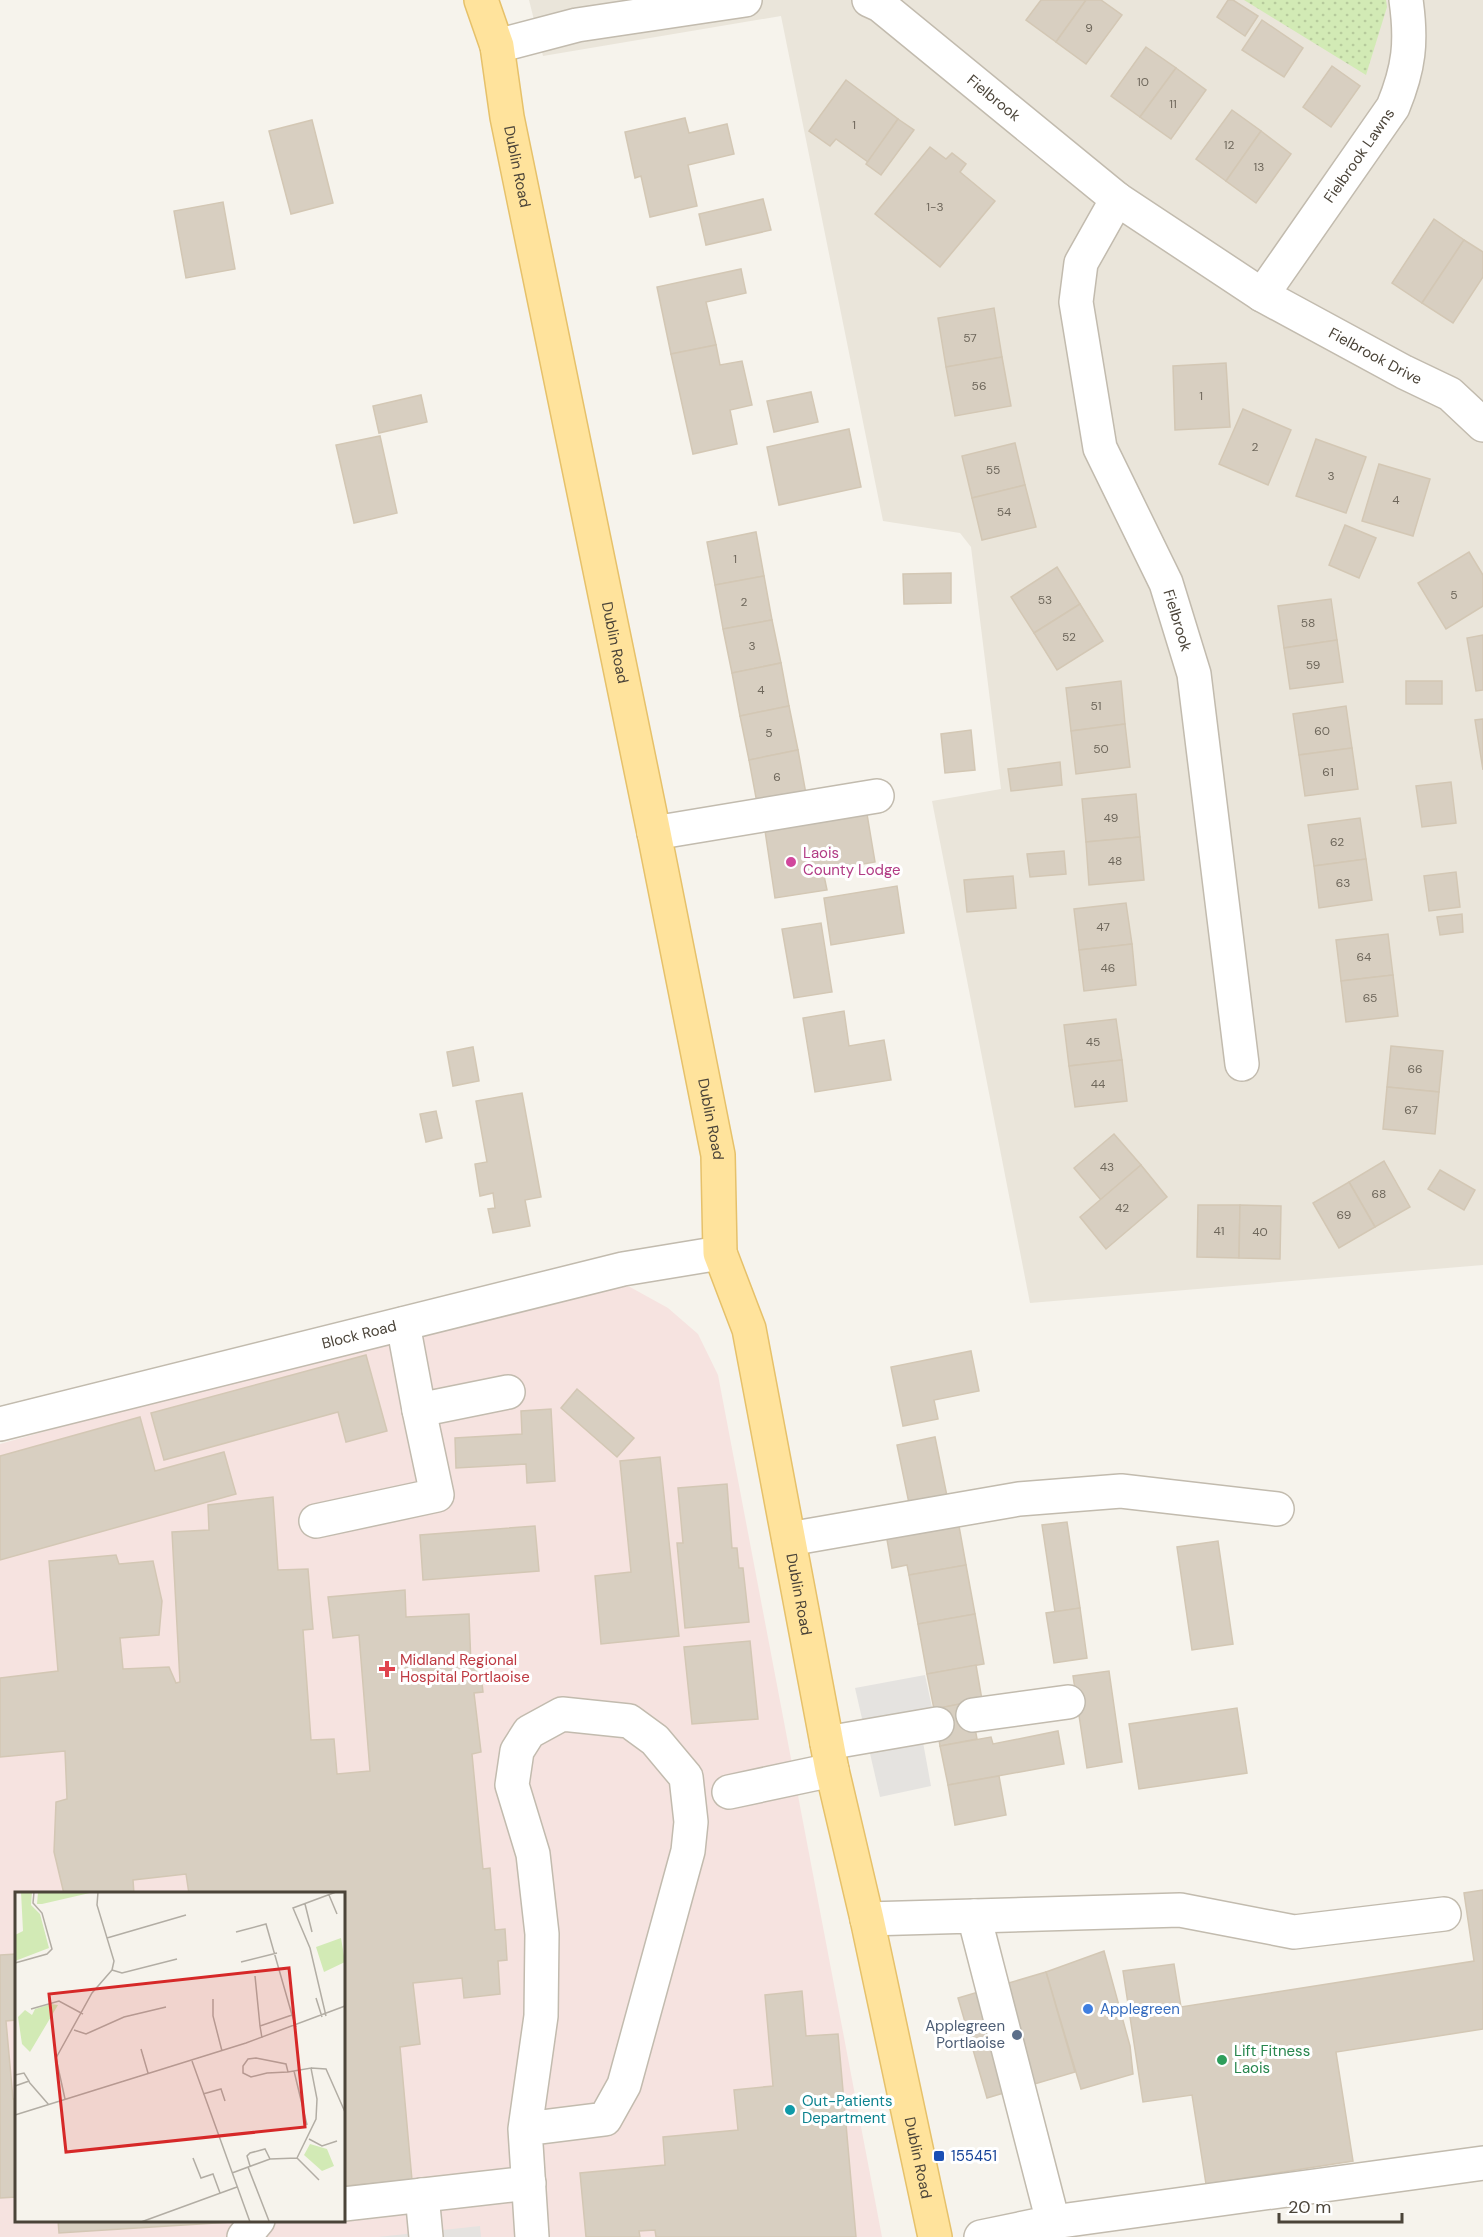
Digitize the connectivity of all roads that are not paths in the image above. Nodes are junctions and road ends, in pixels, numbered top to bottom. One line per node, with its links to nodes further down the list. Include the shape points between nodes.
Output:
1 (482, 0): 5 (main road, Dublin Road)
2 (745, 0): 5 (street, via 577,25)
3 (869, 0): 6 (street, Fielbrook)
4 (1406, 0): 7 (street, Fielbrook Lawns, via 1410,32 1404,81 1393,107)
5 (497, 46): 10 (main road, Dublin Road, via 507,117)
6 (1117, 199): 7 (street, Fielbrook); 11 (street, Fielbrook, via 1081,262 1076,302 1100,448 1166,583 1194,674)
7 (1262, 295): 8 (street, Fielbrook Drive, via 1450,394)
8 (1483, 425)
9 (877, 796): 10 (street)
10 (654, 833): 12 (main road, Dublin Road, via 718,1155)
11 (1242, 1064)
12 (720, 1253): 13 (street, Block Road, via 623,1269); 19 (main road, Dublin Road, via 749,1329)
13 (403, 1324): 15 (street); 16 (street, Block Road)
14 (508, 1392): 15 (street)
15 (419, 1410): 18 (street, via 437,1495)
16 (0, 1424)
17 (1277, 1509): 19 (street, via 1121,1491 1018,1499)
18 (316, 1521)
19 (789, 1539): 23 (main road, Dublin Road)
20 (1068, 1702): 21 (street)
21 (972, 1715)
22 (937, 1724): 23 (street)
23 (829, 1757): 24 (street); 27 (main road, Dublin Road)
24 (729, 1792)
25 (1444, 1914): 26 (street, via 1294,1932 1180,1910)
26 (974, 1916): 27 (street); 34 (street)
27 (867, 1919): 38 (main road, Dublin Road)
28 (525, 2129): 28 (street, via 541,2016 542,1934 533,1854 512,1785 517,1751 529,1732 562,1714 629,1721 655,1740 686,1777 691,1822 688,1851 624,2085 604,2119); 30 (street)
29 (1483, 2163): 34 (street)
30 (529, 2183): 31 (street); 37 (street)
31 (422, 2195): 32 (street); 36 (street)
32 (345, 2204)
33 (256, 2222): 35 (street)
34 (1053, 2222): 39 (street)
35 (244, 2237)
36 (426, 2237)
37 (532, 2237)
38 (935, 2237)
39 (981, 2237)

